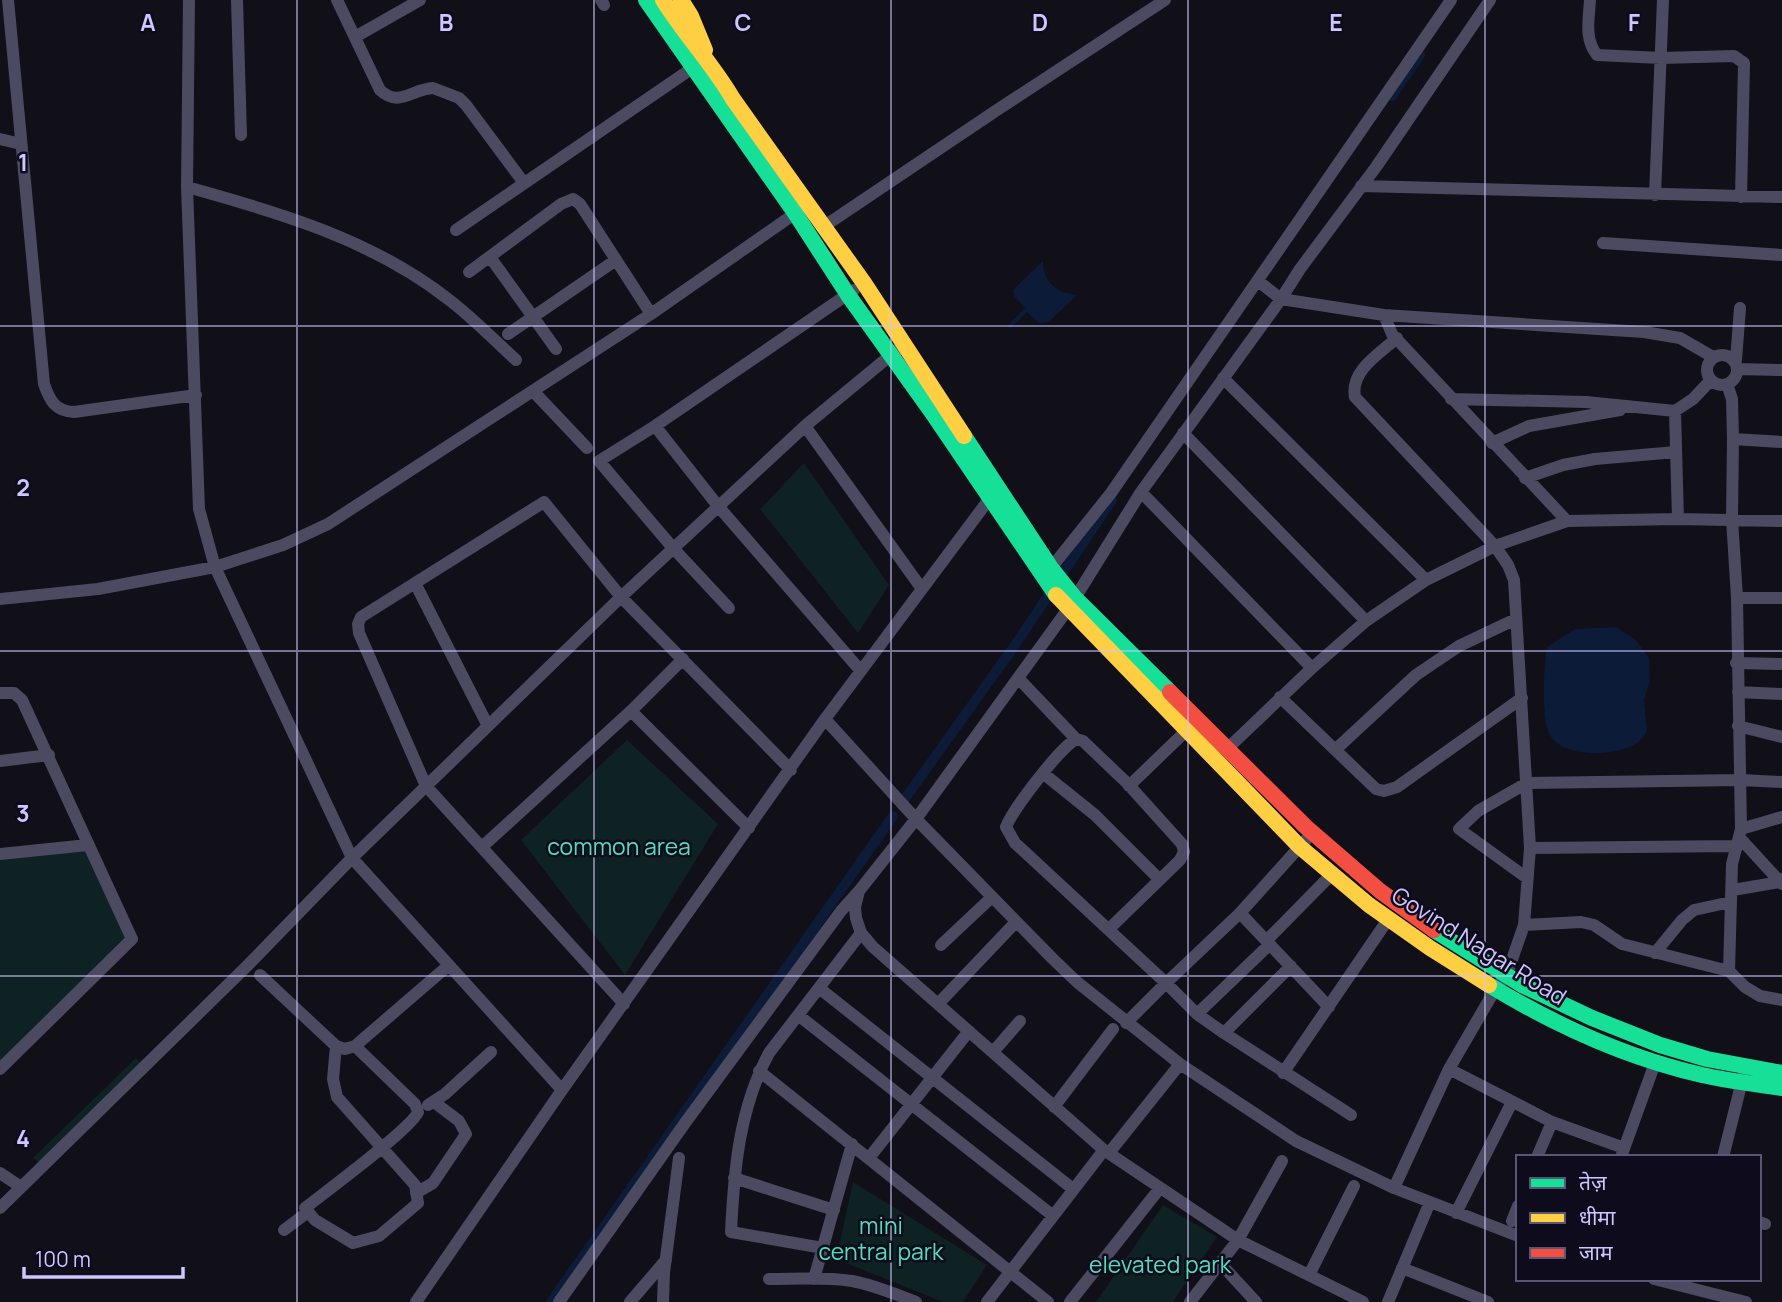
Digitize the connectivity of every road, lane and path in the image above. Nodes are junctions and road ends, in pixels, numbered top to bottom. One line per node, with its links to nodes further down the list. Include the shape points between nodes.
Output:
1 (8, 0): 19 (street)
2 (188, 0): 22 (street)
3 (237, 0): 17 (street)
4 (337, 0): 14 (street)
5 (421, 0): 14 (street)
6 (646, 0): 16 (main road)
7 (663, 0): 16 (main road)
8 (681, 0): 16 (main road, via 691,16)
9 (1165, 0): 27 (street)
10 (1451, 0): 34 (street)
11 (1489, 0): 21 (street)
12 (1590, 0): 15 (street, via 1588,38 1597,55)
13 (1663, 0): 15 (street)
14 (355, 37): 20 (street, via 387,97 433,88 458,98)
15 (1661, 58): 23 (street); 24 (street, via 1734,57 1744,63)
16 (702, 65): 20 (street); 26 (main road)
17 (241, 135)
18 (0, 139): 19 (street)
19 (21, 144): 54 (street, via 44,384 54,406 74,412)
20 (524, 183): 28 (street)
21 (1362, 186): 23 (street); 37 (street)
22 (187, 187): 47 (street, via 269,209 385,258 448,299); 54 (street)
23 (1655, 195): 24 (street)
24 (1741, 197): 25 (street)
25 (1782, 197)
26 (801, 209): 27 (main road); 36 (main road); 39 (street)
27 (823, 227): 35 (main road)
28 (456, 230)
29 (1604, 243): 30 (street)
30 (1782, 254)
31 (490, 257): 32 (street, via 573,199); 33 (street); 41 (street)
32 (616, 260): 39 (street); 41 (street)
33 (469, 272)
34 (1258, 281): 37 (street); 77 (street)
35 (864, 283): 36 (street); 45 (main road)
36 (848, 295): 45 (main road); 58 (street)
37 (1281, 299): 40 (street); 50 (street)
38 (1740, 308): 48 (street)
39 (651, 314): 53 (street)
40 (1384, 315): 43 (street); 46 (street, via 1644,332 1680,338)
41 (533, 316): 42 (street); 44 (street)
42 (508, 334)
43 (1397, 338): 55 (street); 74 (street, via 1360,372 1354,382 1355,397)
44 (555, 349)
45 (898, 349): 59 (street); 68 (main road)
46 (1713, 357): 48 (street, via 1722,354); 51 (street, via 1706,369)
47 (516, 360)
48 (1737, 365): 49 (street); 52 (street, via 1733,381)
49 (1782, 370)
50 (1223, 378): 60 (street); 78 (street)
51 (1711, 380): 52 (street); 57 (street)
52 (1727, 384): 61 (street)
53 (533, 391): 64 (street); 76 (street, via 328,524)
54 (196, 395): 76 (street, via 199,509)
55 (1451, 398): 56 (street); 63 (street)
56 (1634, 408): 57 (street); 63 (street, via 1529,426)
57 (1675, 411): 65 (street)
58 (655, 426): 69 (street); 75 (street, via 599,461)
59 (805, 426): 69 (street); 80 (street)
60 (1183, 433): 67 (street); 88 (street)
61 (1733, 439): 62 (street); 71 (street)
62 (1782, 442)
63 (1492, 443): 66 (street)
64 (587, 448)
65 (1676, 452): 66 (street, via 1595,458); 70 (street)
66 (1525, 478): 72 (street)
67 (1141, 492): 82 (street); 92 (street)
68 (994, 493): 77 (main road); 80 (street)
69 (718, 506): 75 (street); 93 (street)
70 (1678, 519): 71 (street); 72 (street)
71 (1732, 519): 73 (street); 83 (street)
72 (1567, 521): 74 (street)
73 (1782, 521)
74 (1495, 546): 78 (street); 87 (street, via 1514,580)
75 (673, 548): 81 (street); 86 (street)
76 (215, 567): 85 (street, via 98,589); 128 (street)
77 (1051, 574): 82 (main road)
78 (1426, 580): 88 (street)
79 (415, 583): 81 (street, via 544,502); 102 (street); 116 (street, via 360,617 358,624)
80 (922, 589): 93 (street)
81 (621, 597): 89 (street); 102 (street)
82 (1067, 598): 94 (street); 104 (main road, Govind Nagar Road); 107 (main road, Govind Nagar Road)
83 (1737, 598): 84 (street); 90 (street)
84 (1782, 598)
85 (0, 599)
86 (729, 608)
87 (1516, 619): 99 (street); 108 (street, via 1459,646 1416,675)
88 (1366, 621): 92 (street)
89 (683, 659): 100 (street); 111 (street)
90 (1737, 663): 91 (street); 95 (street)
91 (1782, 664)
92 (1312, 668): 98 (street)
93 (860, 670): 101 (street)
94 (1018, 678): 106 (street); 119 (street)
95 (1738, 692): 97 (street); 103 (street)
96 (0, 693): 109 (street, via 19,696)
97 (1782, 694)
98 (1280, 697): 107 (street); 108 (street)
99 (1522, 698): 108 (street, via 1397,787 1384,791 1376,789); 115 (street)
100 (631, 711): 120 (street); 125 (street)
101 (825, 719): 111 (street); 119 (street)
102 (488, 726): 116 (street)
103 (1738, 726): 105 (street); 113 (street)
104 (1186, 731): 117 (street); 124 (main road, Govind Nagar Road)
105 (1782, 737)
106 (1076, 739): 112 (street); 117 (street)
107 (1227, 749): 121 (main road, Govind Nagar Road)
108 (1335, 750)
109 (49, 755): 110 (street); 123 (street)
110 (0, 761)
111 (791, 770): 120 (street)
112 (1044, 774): 131 (street, via 1095,815); 140 (street, via 1006,827 1010,836)
113 (1741, 780): 114 (street); 115 (street); 122 (street)
114 (1782, 782)
115 (1527, 783): 126 (street); 130 (street, via 1478,811 1459,829)
116 (426, 786): 125 (street); 128 (street)
117 (1129, 786): 131 (street, via 1182,844 1180,860)
118 (1782, 817): 122 (street)
119 (916, 819): 133 (street); 135 (street)
120 (749, 828): 154 (street)
121 (1312, 833): 124 (street); 148 (main road, Govind Nagar Road, via 1380,891)
122 (1739, 837): 126 (street); 132 (street); 134 (street, via 1732,864)
123 (88, 845): 127 (street); 170 (street, via 132,939)
124 (1300, 847): 129 (main road, Govind Nagar Road); 136 (street)
125 (482, 848): 154 (street)
126 (1530, 848): 130 (street)
127 (0, 854)
128 (352, 858): 145 (street); 198 (street)
129 (1332, 874): 137 (main road, Govind Nagar Road); 142 (street)
130 (1527, 878): 139 (street)
131 (1160, 879): 140 (street)
132 (1781, 882): 134 (street)
133 (859, 891): 141 (street, via 855,907); 224 (street, via 709,1090)
134 (1732, 896): 144 (street, via 1695,910); 147 (street)
135 (992, 897): 138 (street); 143 (street)
136 (1240, 913): 142 (street); 150 (street)
137 (1389, 918): 152 (main road, Govind Nagar Road); 156 (street)
138 (1016, 922): 155 (street); 160 (street)
139 (1524, 925): 144 (street, via 1581,922 1594,925 1622,944); 148 (street)
140 (1108, 929): 150 (street)
141 (861, 933): 151 (street); 155 (street)
142 (1268, 943): 146 (street); 157 (street)
143 (941, 945)
144 (1655, 953): 147 (street)
145 (449, 965): 165 (street); 178 (street)
146 (1291, 966): 156 (street); 163 (street)
147 (1729, 971): 153 (street, via 1760,996)
148 (1507, 974): 152 (street); 175 (main road, Govind Nagar Road, via 1592,1018)
149 (260, 975): 164 (street)
150 (1166, 984): 157 (street); 160 (street)
151 (819, 988): 158 (street); 176 (street)
152 (1496, 988): 168 (main road, Govind Nagar Road, via 1588,1037); 171 (street)
153 (1782, 1000)
154 (624, 1004): 178 (street)
155 (938, 1004): 162 (street)
156 (1329, 1007): 173 (street)
157 (1197, 1014): 163 (street)
158 (798, 1015): 172 (street); 181 (street)
159 (1020, 1021): 167 (street)
160 (1126, 1023): 169 (street)
161 (1112, 1029): 182 (street)
162 (969, 1031): 167 (street); 176 (street)
163 (1224, 1033): 173 (street)
164 (337, 1046): 165 (street); 187 (street, via 333,1079 337,1097)
165 (355, 1046): 183 (street)
166 (491, 1052): 179 (street)
167 (993, 1052): 182 (street)
168 (1655, 1063): 175 (main road, Govind Nagar Road, via 1704,1076); 189 (street)
169 (1180, 1065): 188 (street); 200 (street, via 1296,1141)
170 (0, 1069)
171 (1449, 1069): 180 (street); 200 (street)
172 (760, 1071): 186 (street); 196 (street, via 737,1150)
173 (1283, 1073): 184 (street)
174 (1782, 1073): 175 (main road, Govind Nagar Road)
175 (1744, 1074): 177 (main road, Govind Nagar Road); 191 (street)
176 (932, 1079): 181 (street); 201 (street)
177 (1782, 1088)
178 (562, 1090): 223 (street)
179 (434, 1102): 183 (street); 202 (street, via 458,1121 466,1134 433,1183)
180 (1512, 1102): 185 (street); 208 (street)
181 (912, 1105): 192 (street); 209 (street)
182 (1054, 1107): 188 (street)
183 (417, 1108): 187 (street, via 415,1119)
184 (1351, 1115)
185 (1552, 1122): 189 (street); 190 (street)
186 (852, 1144): 192 (street); 205 (street)
187 (381, 1146): 202 (street, via 415,1185); 207 (street, via 305,1208)
188 (1106, 1152): 199 (street); 201 (street)
189 (1623, 1152)
190 (1538, 1155)
191 (1724, 1155)
192 (869, 1157): 218 (street)
193 (679, 1158): 215 (street)
194 (1282, 1161): 213 (street)
195 (0, 1173): 198 (street)
196 (734, 1178): 205 (street); 214 (street, via 731,1232)
197 (1354, 1186): 219 (street)
198 (21, 1187): 204 (street)
199 (1160, 1188): 213 (street); 230 (street)
200 (1394, 1188): 203 (street)
201 (1073, 1189): 209 (street)
202 (416, 1193): 207 (street, via 418,1203 379,1236 353,1243)
203 (1430, 1202): 208 (street); 217 (street)
204 (0, 1208)
205 (834, 1210): 214 (street)
206 (1516, 1211): 210 (street)
207 (308, 1212): 211 (street)
208 (1456, 1213): 212 (street)
209 (1052, 1215): 218 (street)
210 (1512, 1221)
211 (284, 1230)
212 (1516, 1235)
213 (1238, 1240): 216 (street); 219 (street)
214 (823, 1248): 221 (street)
215 (666, 1259): 225 (street); 226 (street)
216 (1220, 1263): 231 (street); 232 (street)
217 (1402, 1268): 234 (street); 235 (street)
218 (1009, 1271): 228 (street); 229 (street)
219 (1309, 1275): 233 (street)
220 (769, 1279): 221 (street)
221 (814, 1279): 227 (street, via 852,1281)
222 (1662, 1281): 236 (street)
223 (416, 1302)
224 (559, 1302)
225 (630, 1302)
226 (663, 1302)
227 (916, 1302)
228 (987, 1302)
229 (1048, 1302)
230 (1070, 1302)
231 (1190, 1302)
232 (1256, 1302)
233 (1363, 1302)
234 (1388, 1302)
235 (1488, 1302)
236 (1746, 1302)

